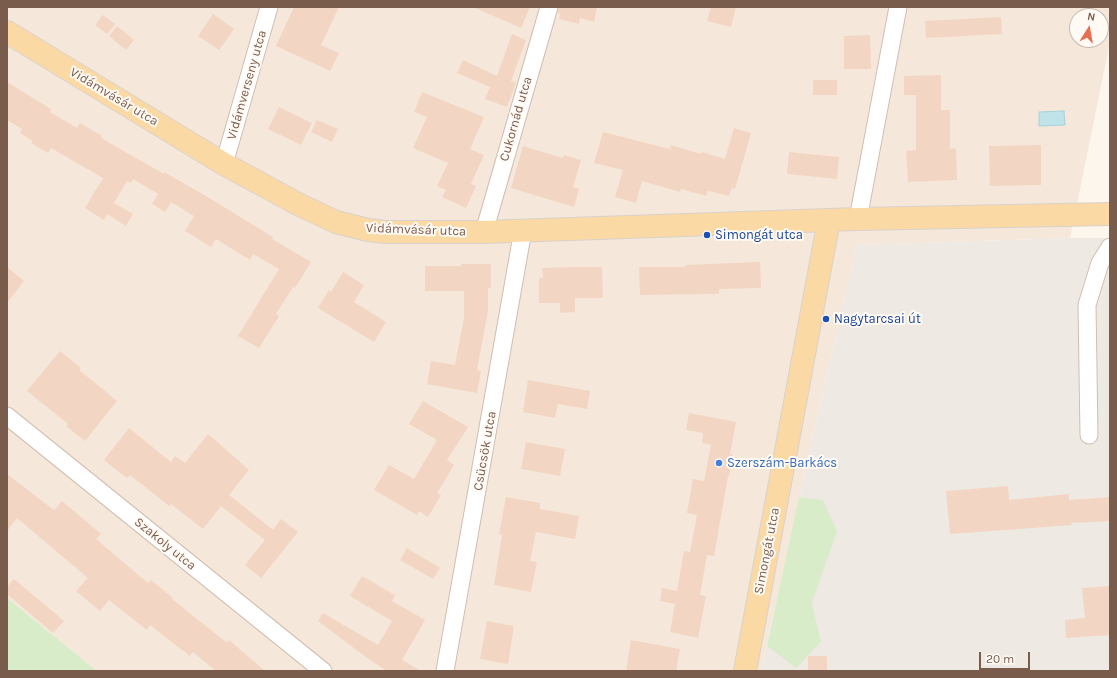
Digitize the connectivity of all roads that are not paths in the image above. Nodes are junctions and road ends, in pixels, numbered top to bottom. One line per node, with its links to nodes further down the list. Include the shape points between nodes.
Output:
1 (269, 7): 5 (street, Vidámverseny utca)
2 (549, 7): 10 (street, Cukornád utca)
3 (898, 7): 7 (street)
4 (7, 32): 5 (main road, Vidámvásár utca)
5 (224, 164): 10 (main road, Vidámvásár utca, via 315,213 350,227 386,232)
6 (1110, 214): 7 (main road)
7 (858, 219): 8 (main road)
8 (829, 220): 9 (main road, Vidámvásár utca); 16 (main road, Simongát utca)
9 (523, 230): 10 (main road, Vidámvásár utca); 15 (street, Csücsök utca)
10 (484, 232)
11 (1110, 247): 13 (street, via 1100,263 1087,305)
12 (7, 416): 14 (street, Szakoly utca)
13 (1088, 435)
14 (323, 671)
15 (445, 671)
16 (745, 671)

